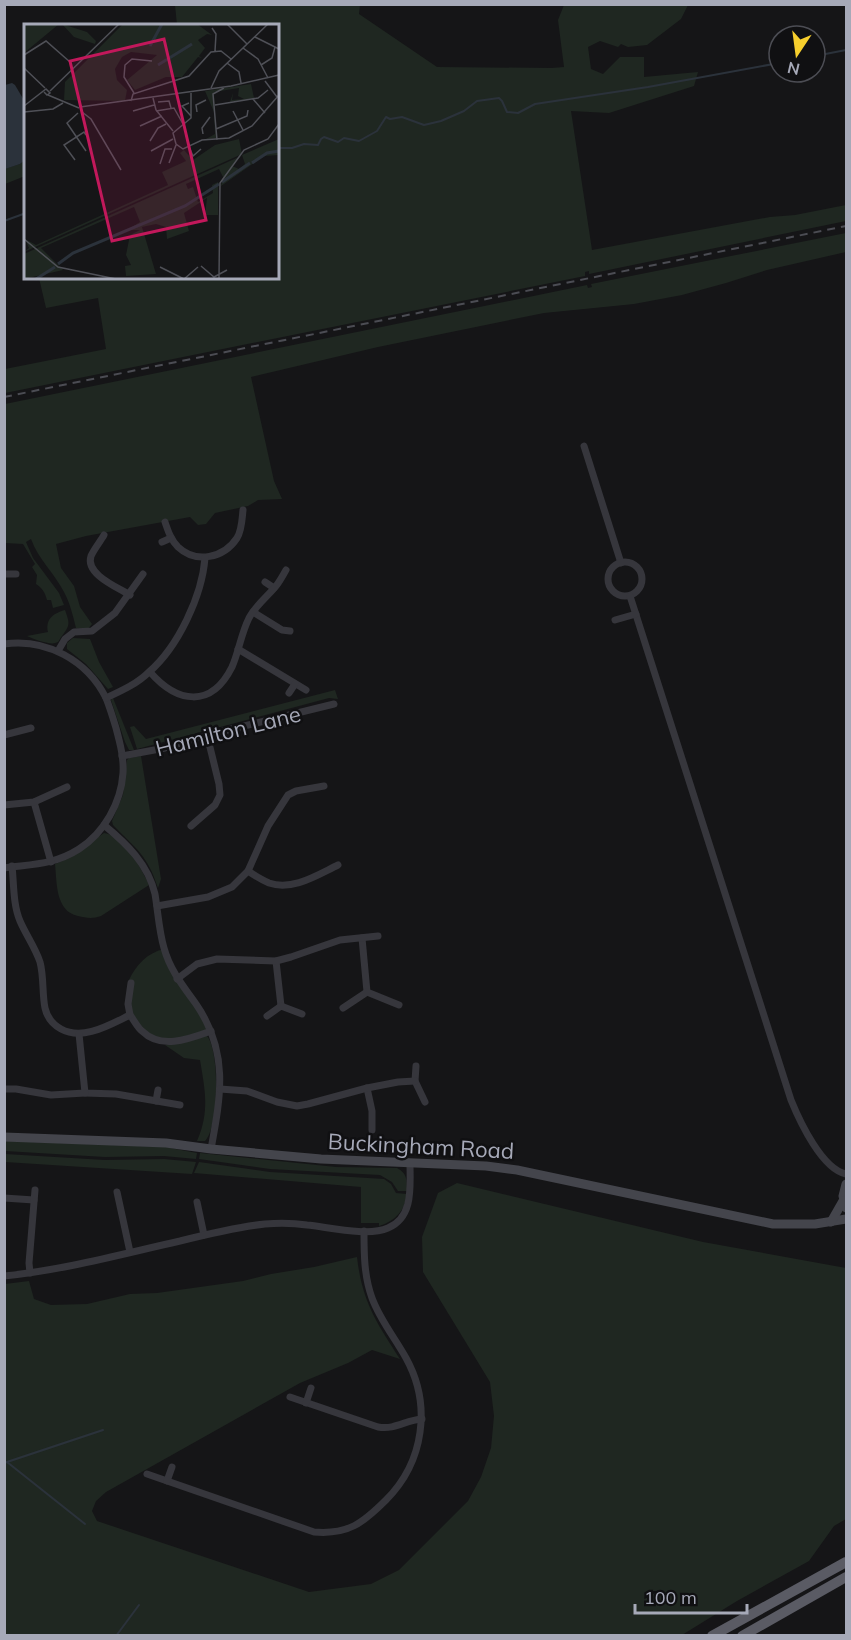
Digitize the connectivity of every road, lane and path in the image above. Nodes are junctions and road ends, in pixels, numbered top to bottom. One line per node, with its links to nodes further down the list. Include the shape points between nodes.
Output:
1 (584, 446): 10 (street)
2 (243, 510): 6 (street)
3 (165, 522): 5 (street)
4 (104, 535): 17 (street, via 90,566)
5 (171, 538): 7 (street); 9 (street, via 179,548)
6 (237, 538): 8 (street); 9 (street, via 229,548)
7 (162, 542)
8 (245, 543)
9 (205, 558): 26 (street, via 201,582 183,627)
10 (621, 563): 18 (street, via 637,567 642,578 639,589); 18 (street, via 609,573 609,584 620,595)
11 (286, 570): 16 (street)
12 (4, 574): 13 (street)
13 (16, 574)
14 (143, 574): 17 (street)
15 (265, 582): 16 (street)
16 (274, 588): 19 (street)
17 (129, 595): 25 (street, via 108,619 92,631 74,632)
18 (630, 596): 20 (street)
19 (253, 612): 22 (street, via 282,630); 24 (street)
20 (636, 614): 21 (street); 75 (street, via 791,1100 812,1142)
21 (615, 620)
22 (290, 630)
23 (4, 644): 25 (street, via 28,643)
24 (238, 649): 26 (street, via 224,679 203,695 179,695); 27 (street)
25 (57, 651): 30 (street, via 86,670)
26 (150, 672): 30 (street)
27 (295, 684): 28 (street); 29 (street)
28 (306, 690)
29 (289, 693)
30 (106, 698): 35 (street)
31 (334, 704): 34 (street, Hamilton Lane)
32 (31, 728): 33 (street)
33 (4, 735)
34 (207, 735): 35 (street, Hamilton Lane); 41 (street, via 220,795 215,805)
35 (122, 756): 40 (street, via 119,793)
36 (324, 786): 45 (street, via 288,795 268,826)
37 (67, 787): 38 (street)
38 (34, 802): 39 (street); 42 (street)
39 (4, 805)
40 (104, 825): 42 (street, via 79,849); 46 (street, via 142,863)
41 (191, 826)
42 (51, 862): 44 (street)
43 (338, 865): 45 (street, via 301,883 285,886 268,883)
44 (8, 867): 60 (street, via 20,921 40,964 48,1017 55,1026)
45 (248, 871): 46 (street, via 232,887 208,897)
46 (157, 906): 50 (street, via 164,949)
47 (378, 936): 48 (street)
48 (362, 938): 49 (street, via 340,940); 52 (street)
49 (276, 961): 50 (street, via 217,958 197,964); 54 (street)
50 (177, 979): 59 (street)
51 (132, 983): 57 (street)
52 (367, 992): 53 (street); 55 (street)
53 (399, 1005)
54 (281, 1006): 56 (street); 58 (street)
55 (343, 1008)
56 (302, 1014)
57 (130, 1015): 59 (street, via 142,1032 157,1041 190,1039); 60 (street)
58 (267, 1016)
59 (211, 1031): 65 (street)
60 (79, 1034): 67 (street)
61 (416, 1066): 62 (street)
62 (416, 1081): 63 (street); 69 (street)
63 (368, 1088): 65 (street, via 297,1106 247,1091); 71 (street)
64 (4, 1089): 67 (street, via 51,1095)
65 (220, 1089): 73 (street)
66 (158, 1090): 68 (street)
67 (85, 1093): 68 (street)
68 (156, 1101): 70 (street)
69 (425, 1102)
70 (180, 1105)
71 (372, 1130)
72 (4, 1137): 73 (main road, Buckingham Road, via 165,1143)
73 (211, 1149): 74 (main road, Buckingham Road)
74 (410, 1163): 84 (main road, Buckingham Road, via 517,1170 772,1224); 85 (street, via 405,1213 389,1228)
75 (843, 1174): 76 (street)
76 (846, 1185): 82 (main road)
77 (34, 1190): 80 (street)
78 (117, 1192): 87 (street)
79 (4, 1198): 80 (street)
80 (34, 1200): 88 (street)
81 (197, 1202): 86 (street)
82 (845, 1205): 84 (main road)
83 (846, 1219): 84 (main road, Buckingham Road)
84 (831, 1222)
85 (364, 1231): 86 (street, via 269,1224); 93 (street, via 364,1269 372,1297 414,1373)
86 (204, 1235): 87 (street)
87 (130, 1252): 88 (street)
88 (30, 1273): 89 (street)
89 (4, 1276)
90 (311, 1388): 92 (street)
91 (290, 1397): 92 (street)
92 (306, 1402): 93 (street, via 378,1427 397,1427)
93 (422, 1419): 96 (street, via 413,1461 391,1496 362,1522 339,1532 314,1532)
94 (172, 1467): 96 (street)
95 (147, 1474): 96 (street)
96 (167, 1480)
97 (846, 1562): 99 (highway)
98 (846, 1577): 100 (highway)
99 (712, 1635)
100 (742, 1635)

